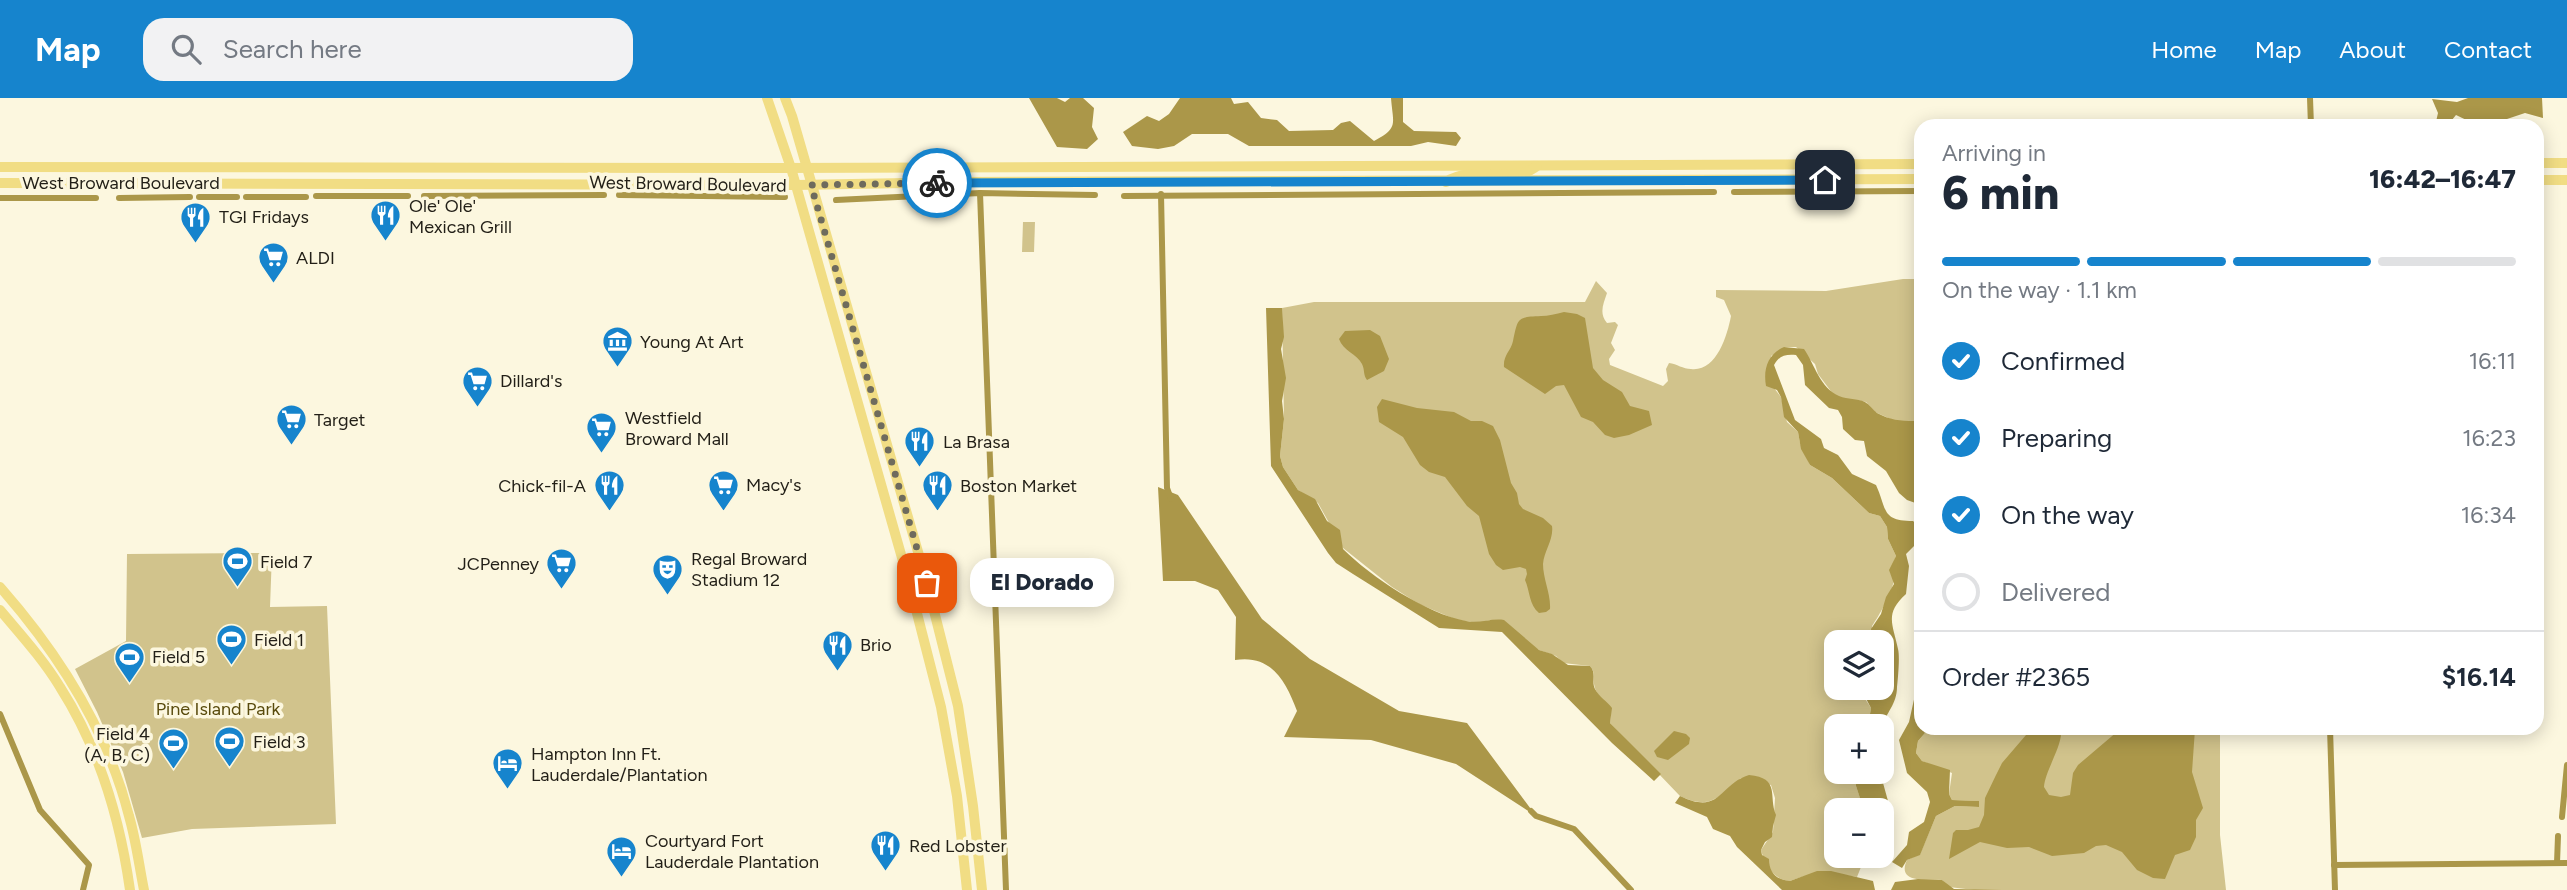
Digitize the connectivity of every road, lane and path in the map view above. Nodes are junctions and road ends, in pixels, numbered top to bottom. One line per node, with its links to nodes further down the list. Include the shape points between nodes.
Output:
1 (767, 98): 11 (main road)
2 (785, 98): 9 (main road)
3 (2544, 163): 4 (main road)
4 (2567, 163)
5 (1870, 164): 6 (main road, West Broward Boulevard); 7 (main road, West Broward Boulevard); 12 (main road, via 1855,173 1811,173)
6 (1914, 164)
7 (1537, 166): 10 (main road, West Broward Boulevard); 17 (main road, via 1527,174 1458,174)
8 (0, 167): 11 (main road, West Broward Boulevard)
9 (807, 167): 10 (main road, West Broward Boulevard); 11 (main road, West Broward Boulevard); 19 (main road)
10 (1232, 167): 16 (main road)
11 (791, 168): 20 (main road)
12 (1801, 180): 13 (main road, West Broward Boulevard); 17 (main road, West Broward Boulevard)
13 (1914, 180)
14 (2544, 180): 15 (main road)
15 (2567, 180)
16 (1213, 182): 17 (main road, West Broward Boulevard); 19 (main road, West Broward Boulevard)
17 (1446, 182)
18 (0, 183): 20 (main road, West Broward Boulevard)
19 (811, 185): 20 (main road, West Broward Boulevard); 22 (main road)
20 (796, 186): 21 (main road)
21 (835, 324): 22 (main road, via 843,331 860,387); 23 (main road)
22 (873, 399): 26 (main road)
23 (886, 500): 26 (main road, via 901,513 929,612); 29 (main road, via 941,707)
24 (0, 587): 27 (main road, via 45,642)
25 (0, 610): 28 (main road)
26 (936, 620): 30 (main road, via 958,706)
27 (82, 699): 28 (main road); 32 (main road, via 113,765)
28 (70, 705): 31 (main road, via 102,771)
29 (960, 826): 30 (main road); 33 (main road)
30 (978, 845): 34 (main road)
31 (130, 890)
32 (144, 890)
33 (967, 890)
34 (982, 890)

